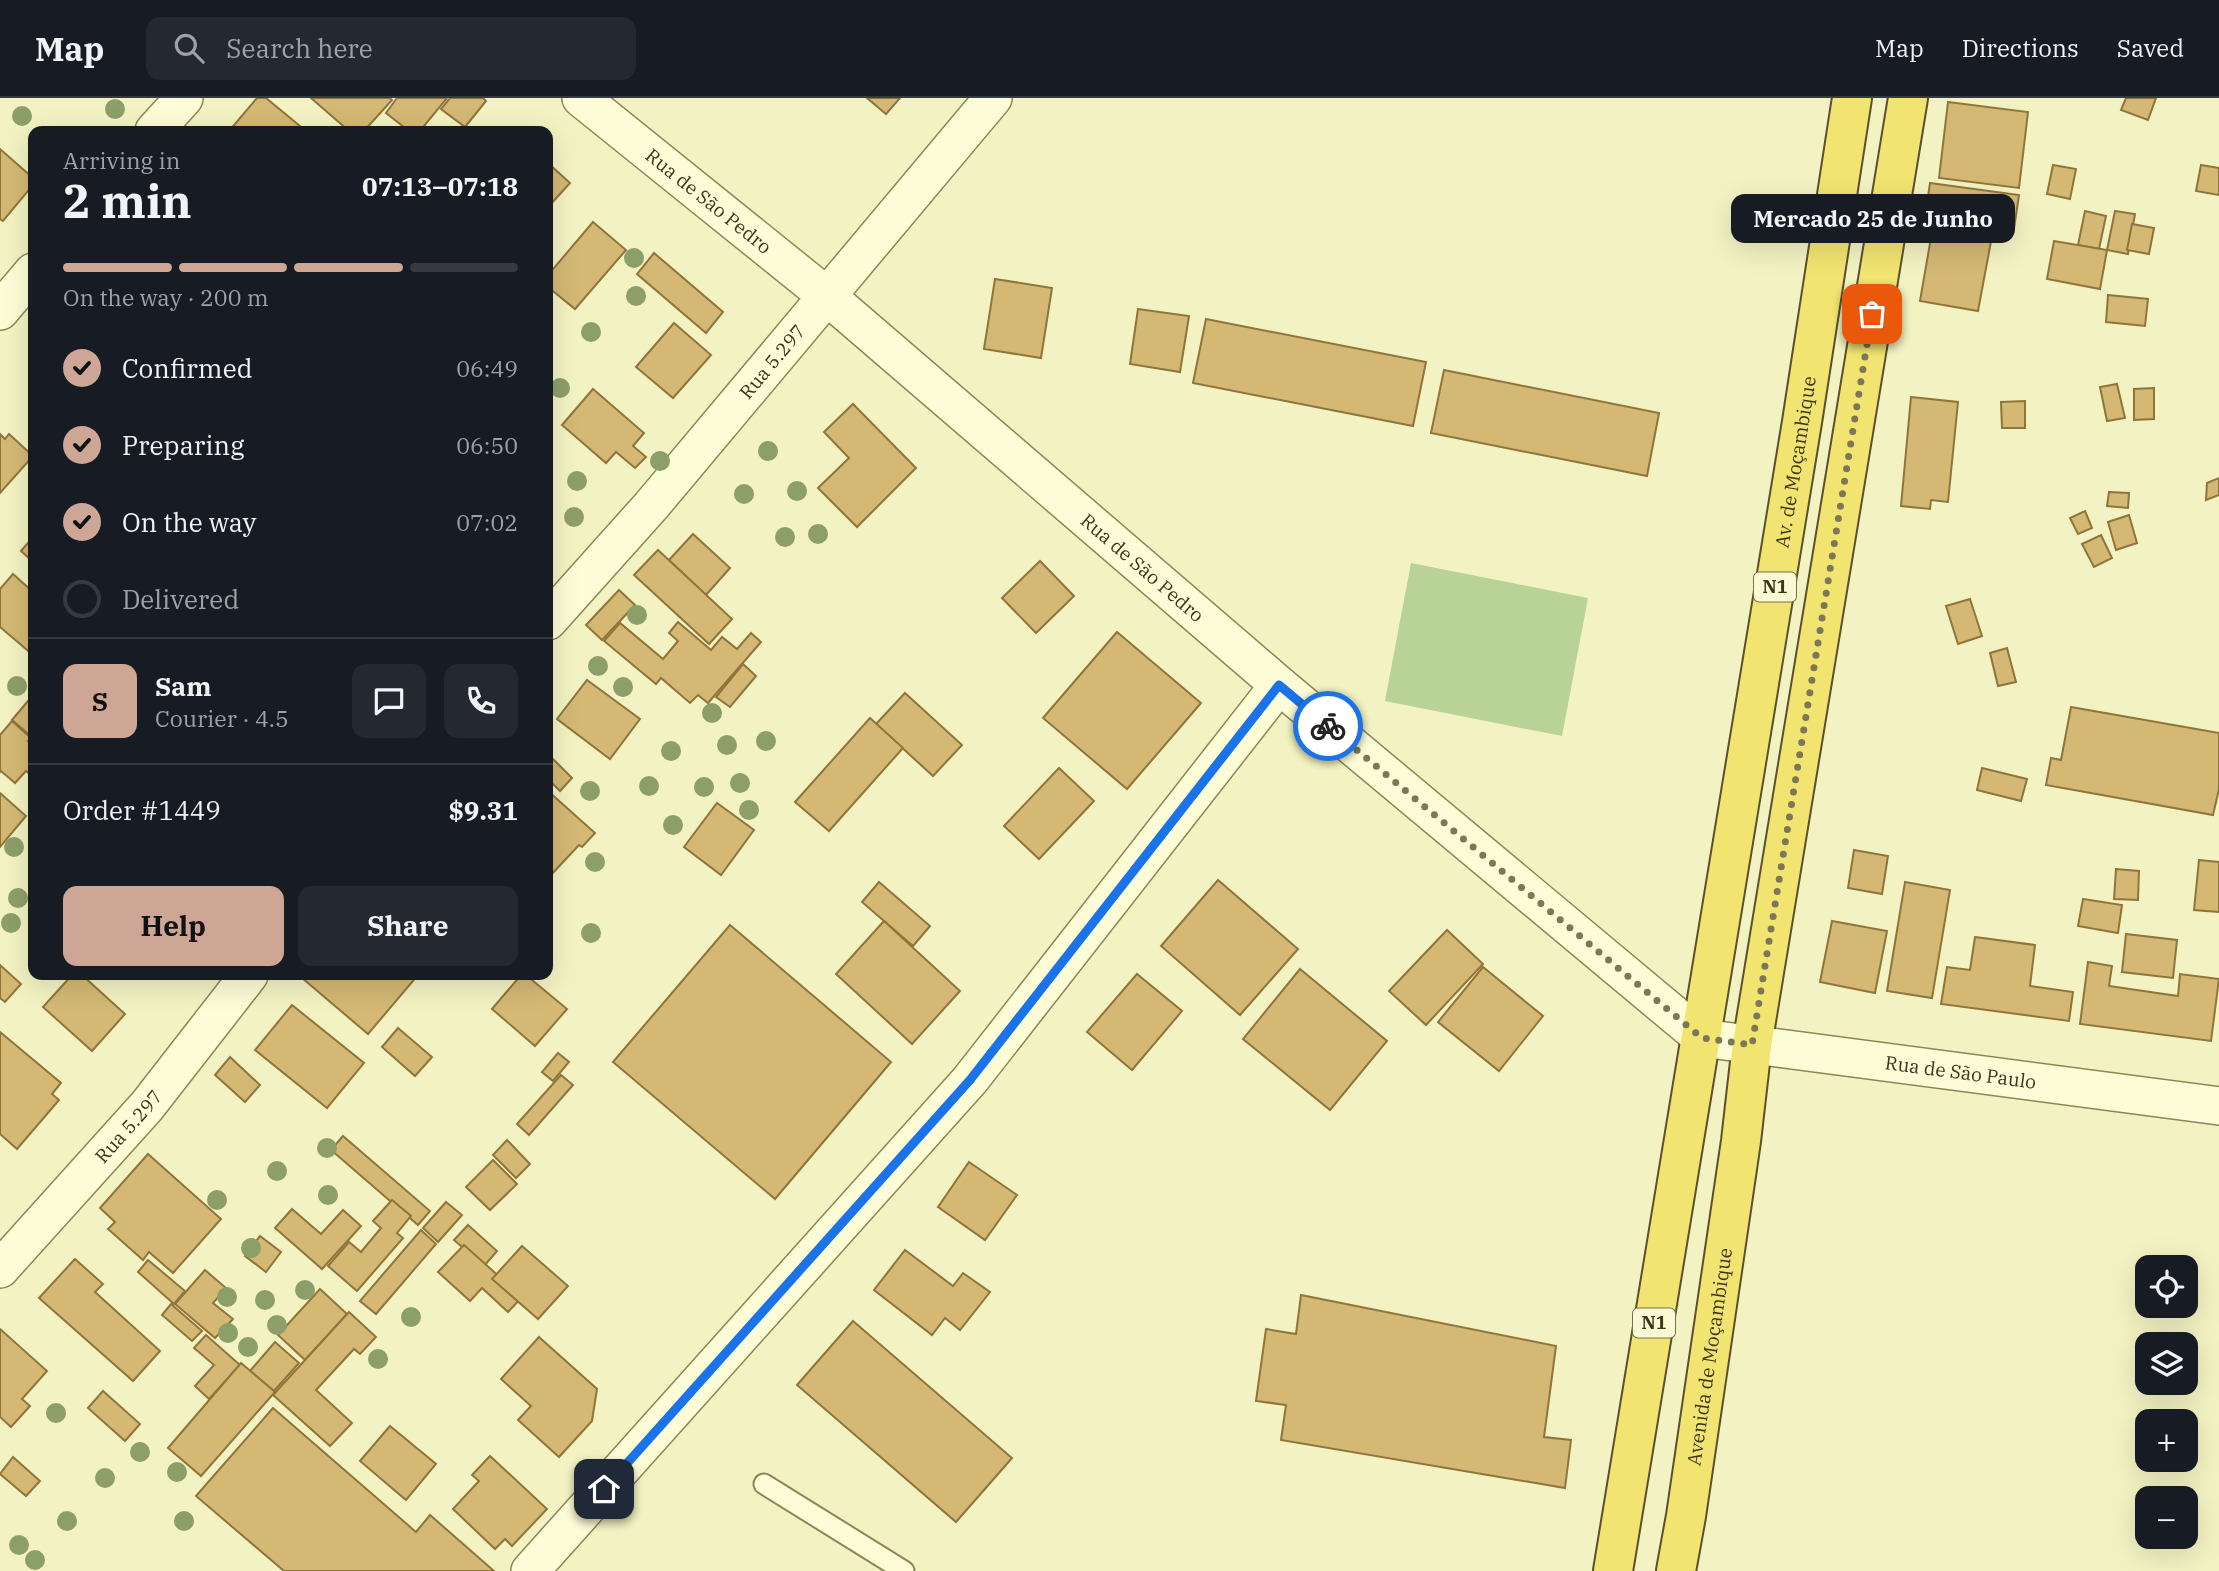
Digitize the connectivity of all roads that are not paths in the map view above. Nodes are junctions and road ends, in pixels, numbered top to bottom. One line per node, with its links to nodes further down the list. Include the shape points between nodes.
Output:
1 (184, 98): 6 (street)
2 (581, 98): 8 (street, Rua de São Pedro)
3 (993, 98): 8 (street, Rua 5.297)
4 (1852, 98): 13 (highway, Av. de Moçambique / N1)
5 (1908, 98): 14 (highway, N1)
6 (159, 126)
7 (28, 278): 9 (street)
8 (828, 297): 10 (street, Rua 5.297); 11 (street, Rua de São Pedro)
9 (0, 311)
10 (553, 615)
11 (1279, 685): 13 (street, Rua de São Pedro); 18 (street, via 970,1080)
12 (245, 980): 16 (street, Rua 5.297, via 147,1106)
13 (1702, 1038): 14 (street, Rua de São Paulo); 20 (highway, Av. de Moçambique / N1)
14 (1752, 1045): 15 (street, Rua de São Paulo); 21 (highway, Avenida de Moçambique / N1)
15 (2219, 1106)
16 (0, 1269)
17 (764, 1484): 19 (lane)
18 (530, 1571)
19 (904, 1571)
20 (1614, 1571)
21 (1676, 1571)

